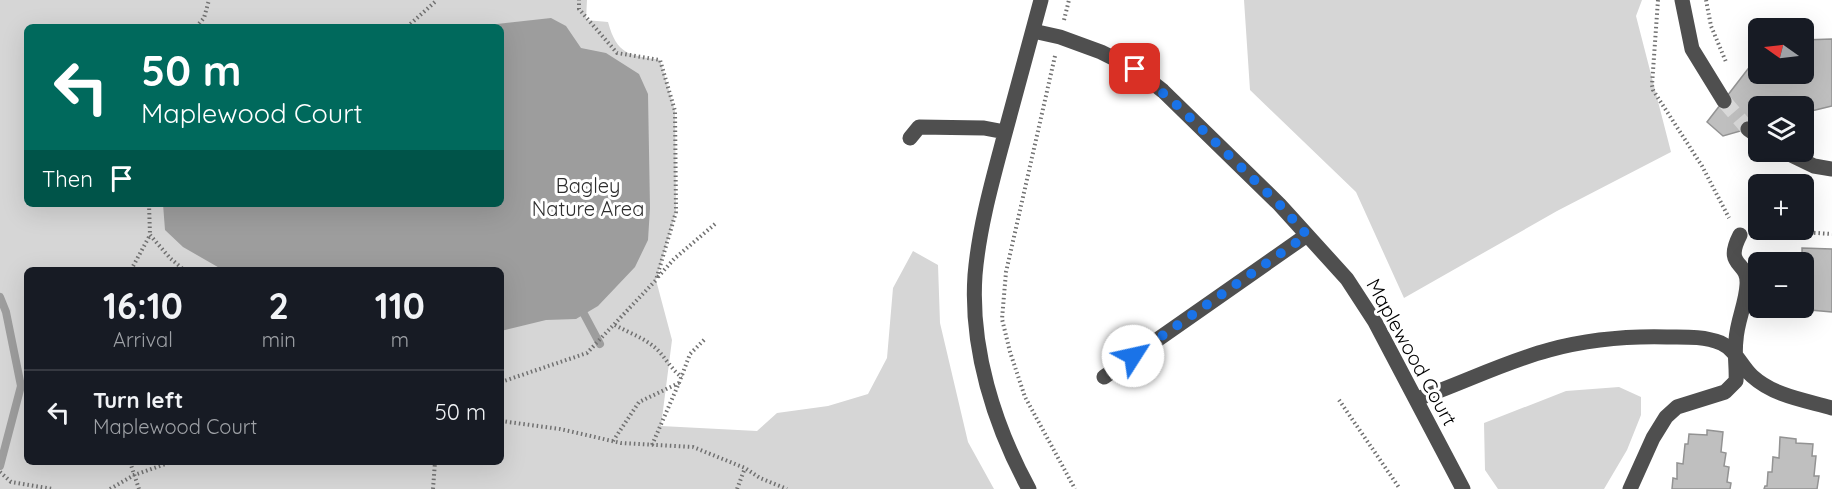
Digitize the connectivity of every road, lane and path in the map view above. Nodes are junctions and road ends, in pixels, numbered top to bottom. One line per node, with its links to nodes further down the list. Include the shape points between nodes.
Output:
1 (209, 0): 9 (path)
2 (437, 0): 10 (path)
3 (579, 0): 27 (path, via 579,9 618,53 660,60 675,111 676,212)
4 (1041, 0): 11 (street)
5 (1069, 0): 12 (path)
6 (1658, 0): 24 (path, via 1653,90)
7 (1682, 0): 14 (street, via 1692,49)
8 (1706, 0): 13 (path, via 1711,26)
9 (198, 24)
10 (410, 24)
11 (1033, 31): 12 (street, Maplewood Court); 15 (street)
12 (1060, 37): 23 (street, Maplewood Court, via 1101,52 1135,69 1154,84); 54 (path, via 1006,272 1002,319 1025,397)
13 (1730, 70)
14 (1724, 101)
15 (1005, 132): 16 (street, via 919,127); 53 (street, via 986,203 975,276 978,346 986,386)
16 (910, 138)
17 (1806, 162): 18 (street)
18 (1832, 169)
19 (149, 207): 22 (path)
20 (715, 224): 27 (path)
21 (1832, 234): 24 (path)
22 (150, 235): 25 (path); 26 (path)
23 (1307, 235): 32 (street); 35 (street, Maplewood Court, via 1347,279)
24 (1740, 235): 30 (street, via 1734,254 1748,285)
25 (133, 267)
26 (180, 267)
27 (656, 280): 28 (path)
28 (614, 325): 31 (path, via 652,345); 33 (path, via 590,351)
29 (705, 339): 31 (path, via 690,354)
30 (1736, 354): 35 (street, via 1722,344 1700,338 1632,336 1551,349); 37 (street, via 1750,375 1765,385 1784,395); 57 (street, via 1736,381 1725,392 1677,407 1666,417)
31 (682, 377): 34 (path)
32 (1104, 377)
33 (504, 381)
34 (679, 383): 39 (path, via 639,402); 40 (path)
35 (1417, 399): 56 (street, Maplewood Court)
36 (1339, 400): 55 (path)
37 (1832, 408)
38 (504, 421): 39 (path)
39 (614, 441): 40 (path)
40 (652, 445): 44 (path, via 693,447)
41 (131, 465): 46 (path)
42 (162, 465): 46 (path)
43 (435, 465): 50 (path)
44 (745, 468): 51 (path); 52 (path)
45 (0, 472): 47 (path, via 12,482)
46 (134, 475): 48 (path); 49 (path)
47 (53, 489)
48 (110, 489)
49 (139, 489)
50 (433, 489)
51 (737, 489)
52 (787, 489)
53 (1029, 489)
54 (1075, 489)
55 (1400, 489)
56 (1463, 489)
57 (1630, 489)

